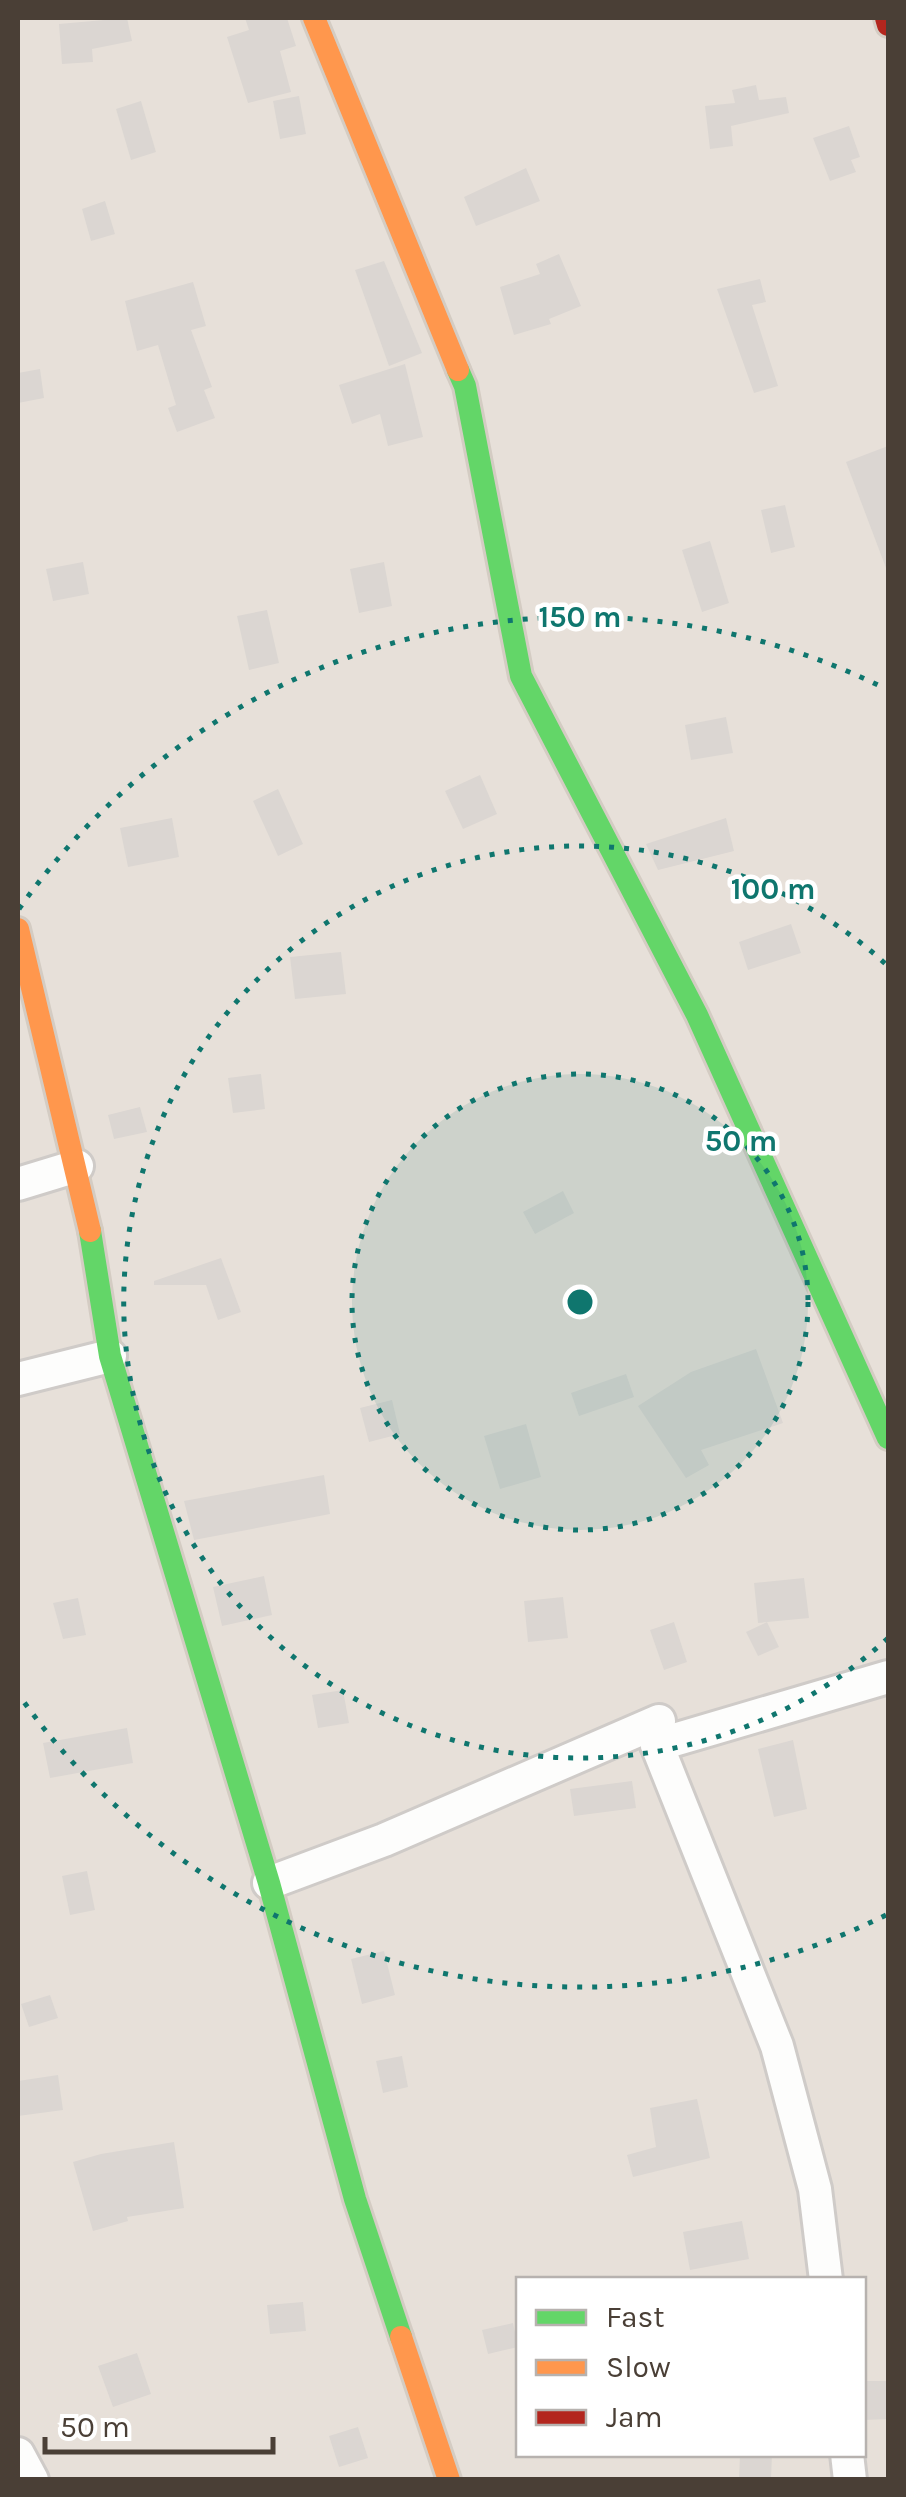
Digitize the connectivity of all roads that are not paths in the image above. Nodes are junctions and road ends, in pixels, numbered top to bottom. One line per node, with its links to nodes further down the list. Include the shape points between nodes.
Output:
1 (314, 18): 9 (street, via 465,386 521,676 698,1015)
2 (886, 18): 3 (street)
3 (888, 25)
4 (18, 929): 5 (street)
5 (77, 1166): 6 (street); 7 (street)
6 (18, 1184)
7 (110, 1356): 8 (street); 12 (street)
8 (18, 1379)
9 (888, 1438)
10 (888, 1678): 11 (street)
11 (657, 1746): 12 (street, via 659,1721); 13 (street, via 777,2046 816,2190)
12 (269, 1883): 16 (street, via 355,2199)
13 (826, 2277)
14 (18, 2454): 15 (street)
15 (32, 2480)
16 (449, 2480)

